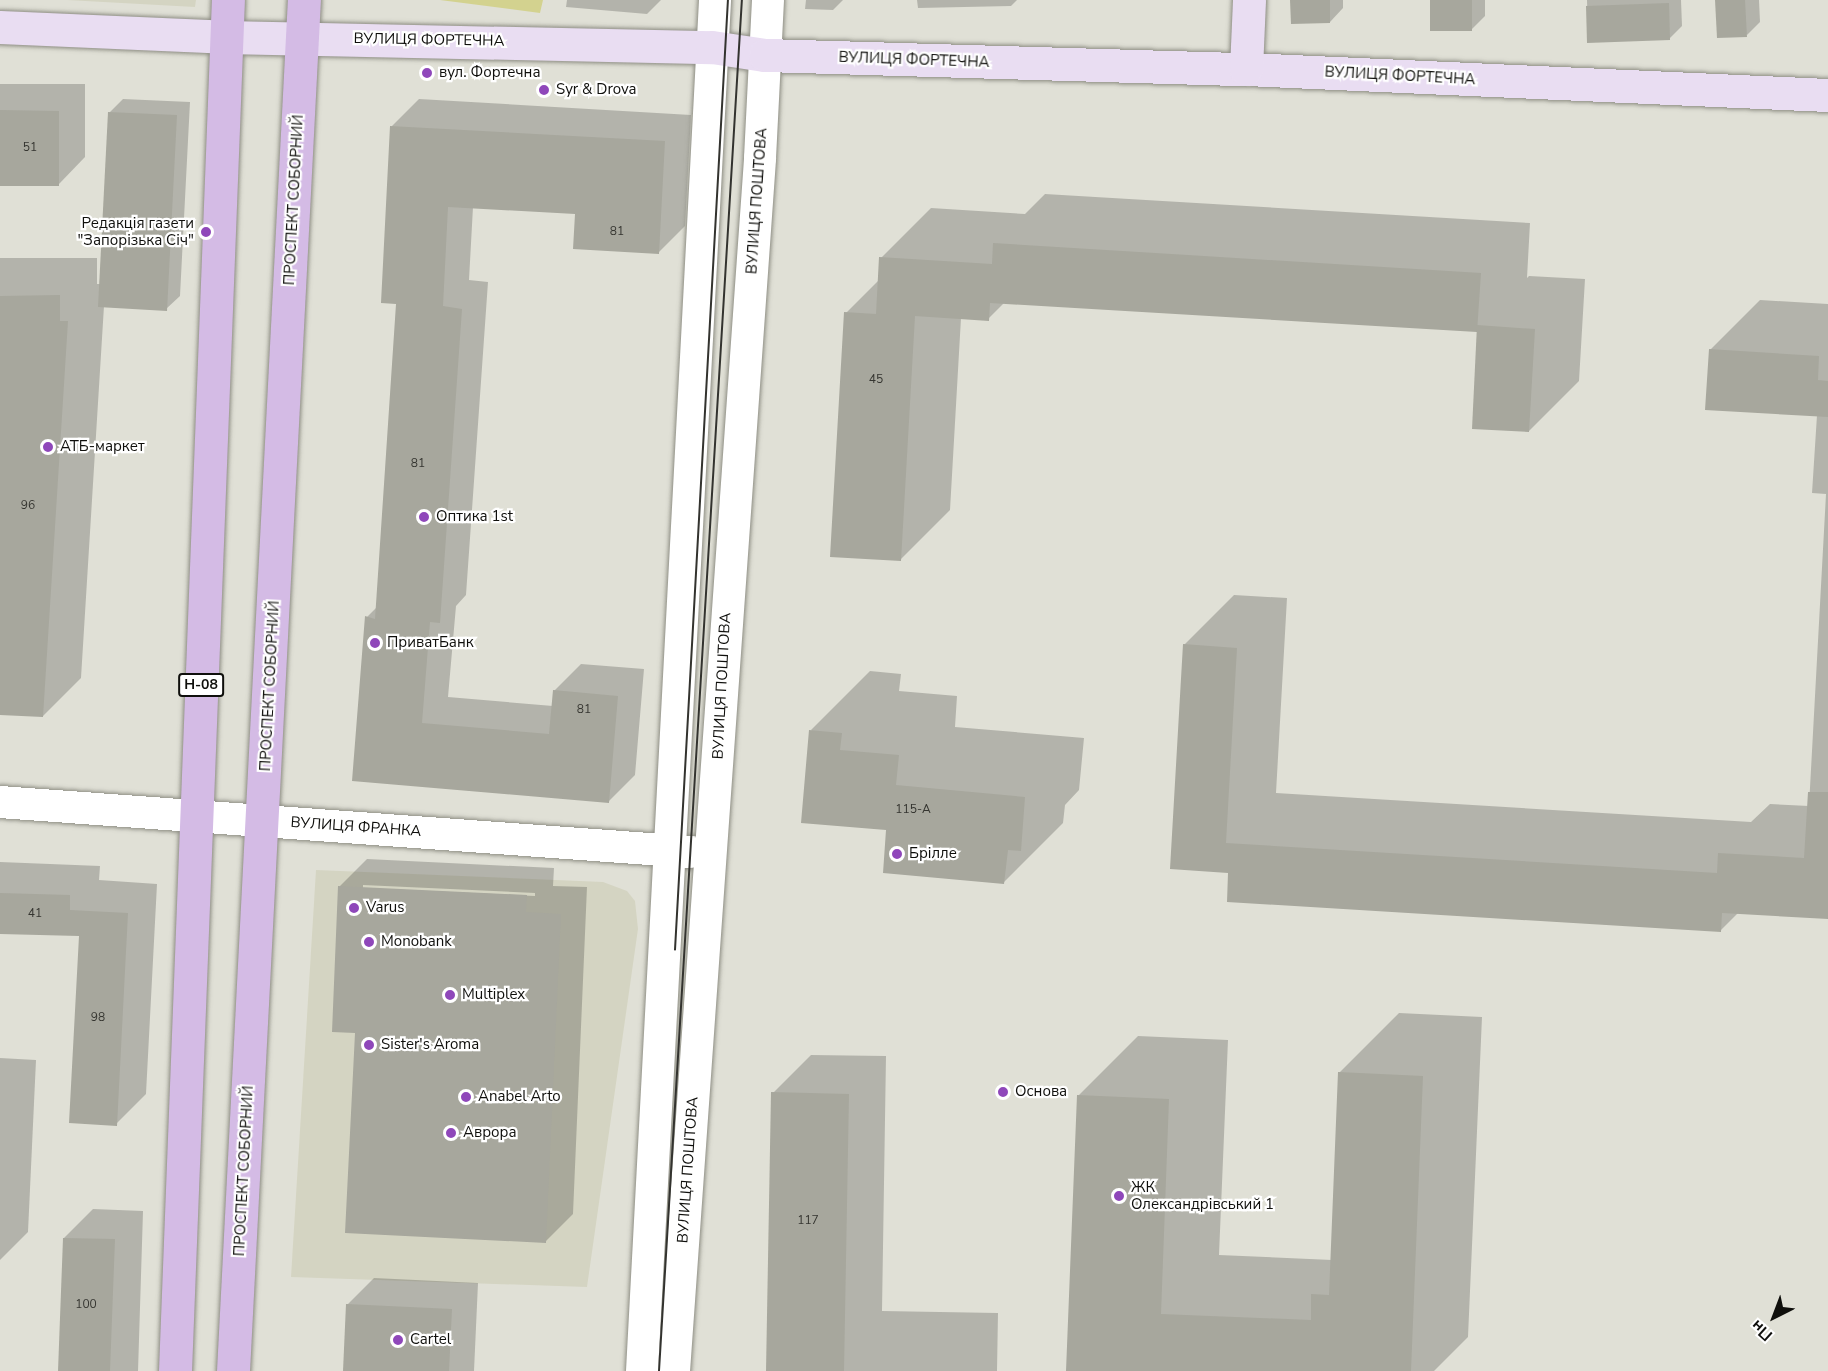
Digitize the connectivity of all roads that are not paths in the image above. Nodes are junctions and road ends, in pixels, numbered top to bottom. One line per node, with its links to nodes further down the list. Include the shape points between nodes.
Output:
1 (228, 0): 7 (main road, Н-08)
2 (304, 0): 8 (main road, ПРОСПЕКТ СОБОРНИЙ)
3 (715, 0): 9 (street)
4 (768, 0): 10 (street, ВУЛИЦЯ ПОШТОВА)
5 (1249, 0): 11 (main road)
6 (0, 27): 7 (main road, ВУЛИЦЯ ФОРТЕЧНА)
7 (225, 37): 8 (main road, ВУЛИЦЯ ФОРТЕЧНА); 14 (main road, Н-08)
8 (302, 37): 9 (main road, ВУЛИЦЯ ФОРТЕЧНА); 15 (main road, ПРОСПЕКТ СОБОРНИЙ)
9 (712, 47): 10 (main road, ВУЛИЦЯ ФОРТЕЧНА); 16 (street)
10 (765, 55): 11 (main road, ВУЛИЦЯ ФОРТЕЧНА); 17 (street, ВУЛИЦЯ ПОШТОВА)
11 (1246, 69): 12 (main road, ВУЛИЦЯ ФОРТЕЧНА)
12 (1828, 95)
13 (0, 802): 14 (street, ВУЛИЦЯ ФРАНКА)
14 (196, 816): 15 (street, ВУЛИЦЯ ФРАНКА); 18 (main road, Н-08)
15 (264, 820): 16 (street, ВУЛИЦЯ ФРАНКА); 19 (main road, ПРОСПЕКТ СОБОРНИЙ)
16 (670, 851): 17 (street, ВУЛИЦЯ ФРАНКА); 20 (street)
17 (712, 853): 21 (street, ВУЛИЦЯ ПОШТОВА)
18 (175, 1371)
19 (233, 1371)
20 (642, 1371)
21 (674, 1371)

